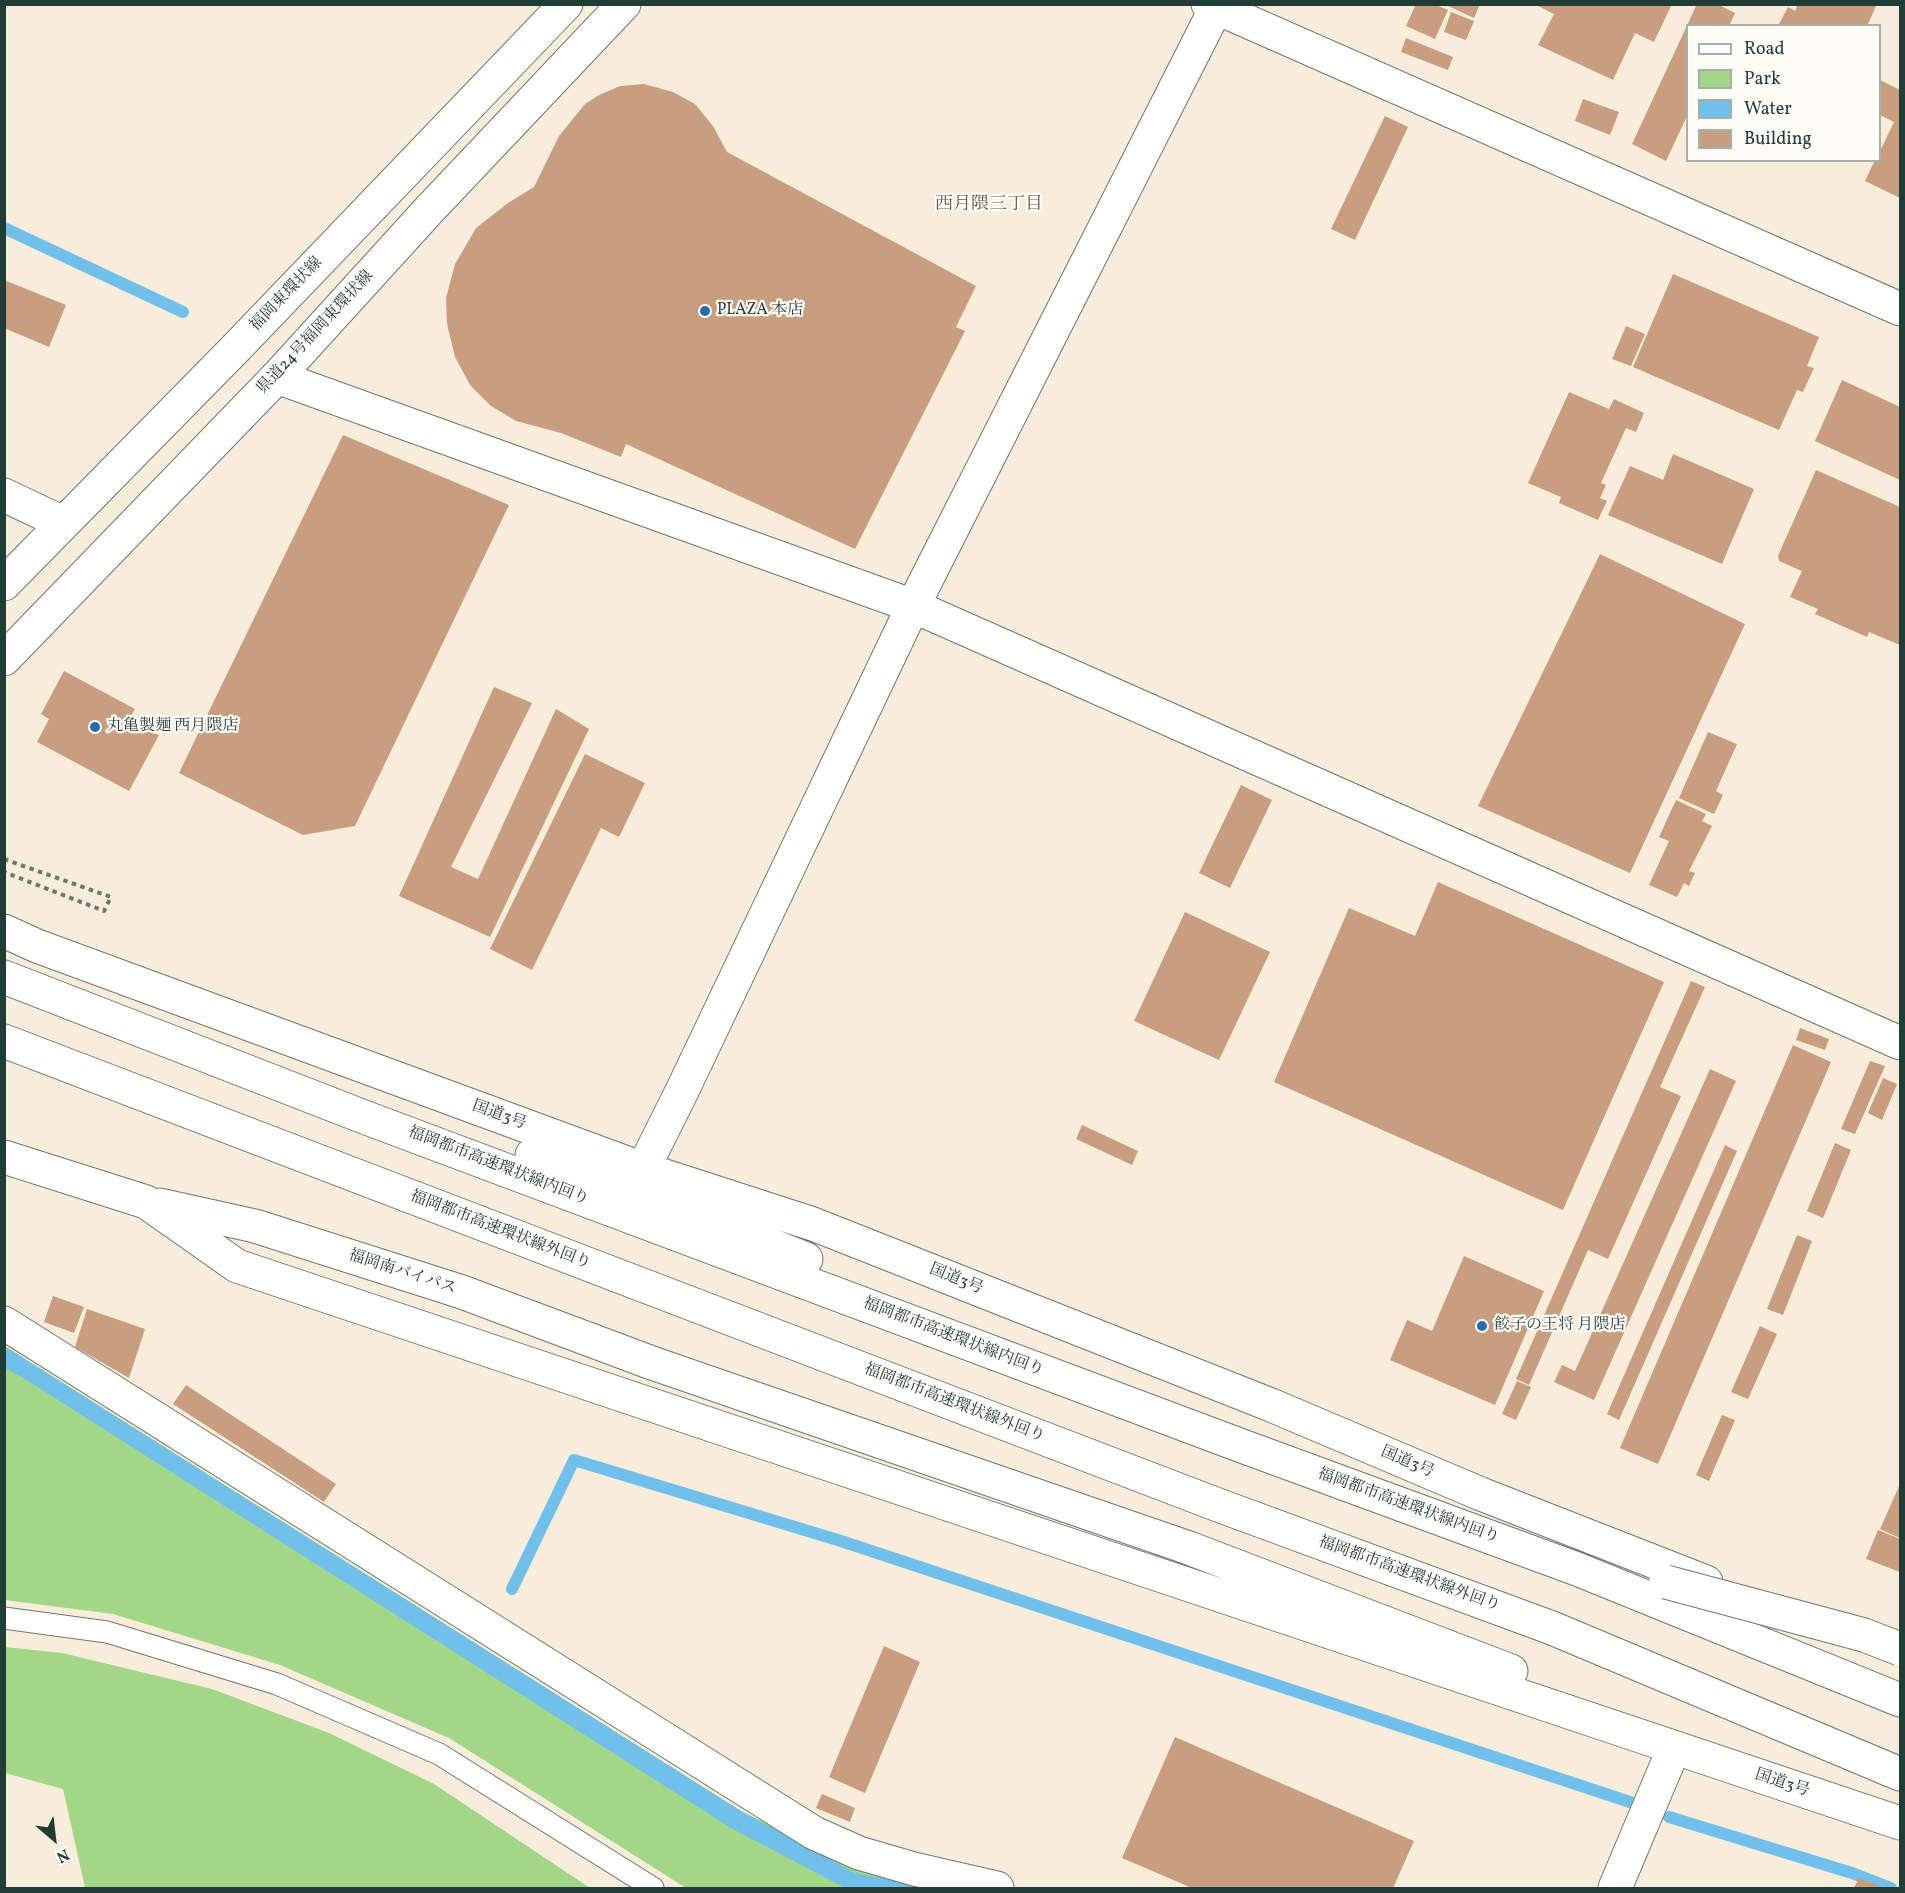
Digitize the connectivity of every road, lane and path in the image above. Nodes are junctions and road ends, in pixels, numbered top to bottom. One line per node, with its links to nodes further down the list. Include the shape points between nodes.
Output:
1 (566, 4): 7 (main road, 福岡東環状線)
2 (624, 4): 5 (main road, 県道24号福岡東環状線)
3 (1212, 6): 4 (main road); 9 (main road)
4 (1900, 309)
5 (277, 377): 9 (main road); 10 (main road, 県道24号福岡東環状線)
6 (4, 495): 7 (main road)
7 (63, 523): 8 (main road, 福岡東環状線)
8 (4, 584)
9 (913, 606): 17 (main road); 19 (main road)
10 (4, 659)
11 (4, 859): 12 (path, via 111,897 104,911)
12 (4, 872)
13 (4, 931): 14 (main road, 国道3号)
14 (37, 946): 19 (main road, 国道3号); 22 (main road, via 357,1091 714,1222 1232,1438 1581,1559)
15 (4, 976): 26 (main road, 福岡都市高速環状線内回り, via 409,1134 1577,1569)
16 (4, 1041): 28 (main road, 福岡都市高速環状線外回り, via 1206,1501 1552,1628)
17 (1900, 1043)
18 (4, 1157): 20 (main road, 国道3号)
19 (643, 1169): 25 (main road, 国道3号, via 813,1224 1775,1609)
20 (146, 1202): 27 (main road, 国道3号, via 237,1266); 29 (main road, 福岡南バイパス, via 266,1230 462,1292 652,1363 1189,1548 1671,1732)
21 (4, 1323): 32 (main road, via 814,1833 859,1853)
22 (1666, 1582): 24 (main road, bridge, via 1764,1590); 25 (main road, bridge)
23 (4, 1618): 31 (lane, via 107,1632 277,1684 439,1754)
24 (1900, 1629)
25 (1900, 1648)
26 (1900, 1700)
27 (1674, 1748): 30 (main road, 国道3号); 33 (main road)
28 (1900, 1774)
29 (1900, 1806)
30 (1900, 1823)
31 (653, 1888)
32 (998, 1888)
33 (1615, 1888)

